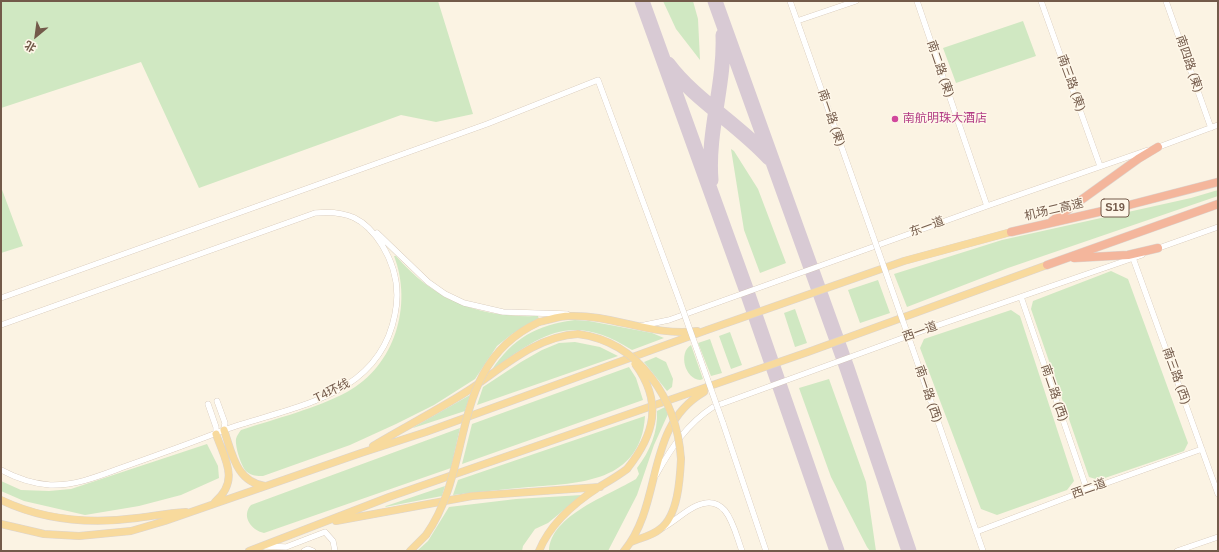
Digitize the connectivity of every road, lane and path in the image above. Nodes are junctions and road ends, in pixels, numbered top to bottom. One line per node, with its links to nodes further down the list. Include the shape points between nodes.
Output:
1 (790, 1): 6 (street, 南一路 (東))
2 (856, 1): 6 (street)
3 (917, 1): 13 (street, 南二路 (東))
4 (1041, 1): 10 (street, 南三路 (東))
5 (1166, 1): 8 (street, 南四路 (東))
6 (797, 21): 18 (street, 南一路 (東))
7 (1218, 125): 8 (street, 东一道)
8 (1211, 128): 9 (street, 东一道)
9 (1158, 147): 10 (street, 东一道); 14 (highway)
10 (1100, 166): 13 (street, 东一道)
11 (1218, 182): 14 (highway, 机场二高速 / S19)
12 (1218, 204): 21 (highway, S19)
13 (987, 206): 27 (street, 东一道, via 669,320)
14 (1048, 224): 17 (highway, 机场二高速 / S19)
15 (1218, 227): 19 (street, 西一道)
16 (371, 229): 25 (street, via 428,282 464,303 503,312 552,312); 26 (street, T4环线, via 346,214 331,211 316,213); 33 (street, T4环线, via 388,255 397,284 394,321 388,339 377,358 364,373 346,387 322,398)
17 (1011, 232): 28 (main road, via 904,261)
18 (873, 236): 49 (street, 南一路 (西), bridge)
19 (1158, 248): 20 (street, 西一道); 21 (highway, via 1128,255)
20 (1133, 258): 23 (street, 西一道); 35 (street, 南三路 (西))
21 (1063, 259): 22 (highway, S19)
22 (1047, 265): 30 (main road)
23 (1021, 297): 38 (street, 西一道, via 713,407 700,416 679,438); 41 (street, 南二路 (西))
24 (1, 298): 61 (street, bridge, via 487,124 598,80 680,302)
25 (587, 316): 27 (main road); 57 (main road, bridge, via 568,316 539,322 524,329 495,355 480,378 444,503 426,535)
26 (1, 325)
27 (636, 326): 28 (main road, via 680,332)
28 (707, 330): 36 (main road)
29 (628, 354): 36 (main road, bridge, via 602,339 578,334 560,336 540,343 464,393); 40 (main road, bridge, via 646,384 653,414 646,442 627,469); 48 (main road, bridge, via 650,375 666,400 678,434 681,475 675,504)
30 (717, 384): 38 (main road, via 683,406 670,424 660,447); 47 (main road, via 389,497)
31 (217, 401): 33 (street, via 225,423)
32 (208, 404): 34 (street)
33 (224, 430): 34 (street, T4环线); 39 (main road, via 241,475 257,485)
34 (216, 434): 37 (street, T4环线, via 68,484 32,482); 44 (main road, via 230,477 223,495)
35 (1202, 449): 41 (street, 西二道); 42 (street, 南三路 (西))
36 (361, 453): 39 (main road)
37 (1, 470)
38 (653, 481): 51 (main road, via 642,518)
39 (267, 486): 44 (main road)
40 (600, 487): 47 (main road, via 472,496); 58 (main road, via 569,510 552,527)
41 (1087, 490): 49 (street, 西二道)
42 (1218, 494)
43 (1, 500): 45 (main road, via 36,513 104,521)
44 (211, 506): 45 (main road)
45 (196, 511): 46 (main road, via 132,531 97,535 44,534)
46 (1, 524)
47 (320, 524): 52 (main road)
48 (661, 529): 51 (main road); 60 (street, via 695,506 714,504 729,515)
49 (976, 532): 62 (street, 南一路 (西))
50 (1218, 537): 63 (street)
51 (631, 542): 59 (main road)
52 (262, 546): 53 (main road); 56 (street, via 286,547 325,532 333,541)
53 (248, 551)
54 (304, 551): 55 (street)
55 (313, 551)
56 (335, 551)
57 (410, 551)
58 (539, 551)
59 (624, 551)
60 (742, 551)
61 (766, 551)
62 (983, 551)
63 (1177, 551)

